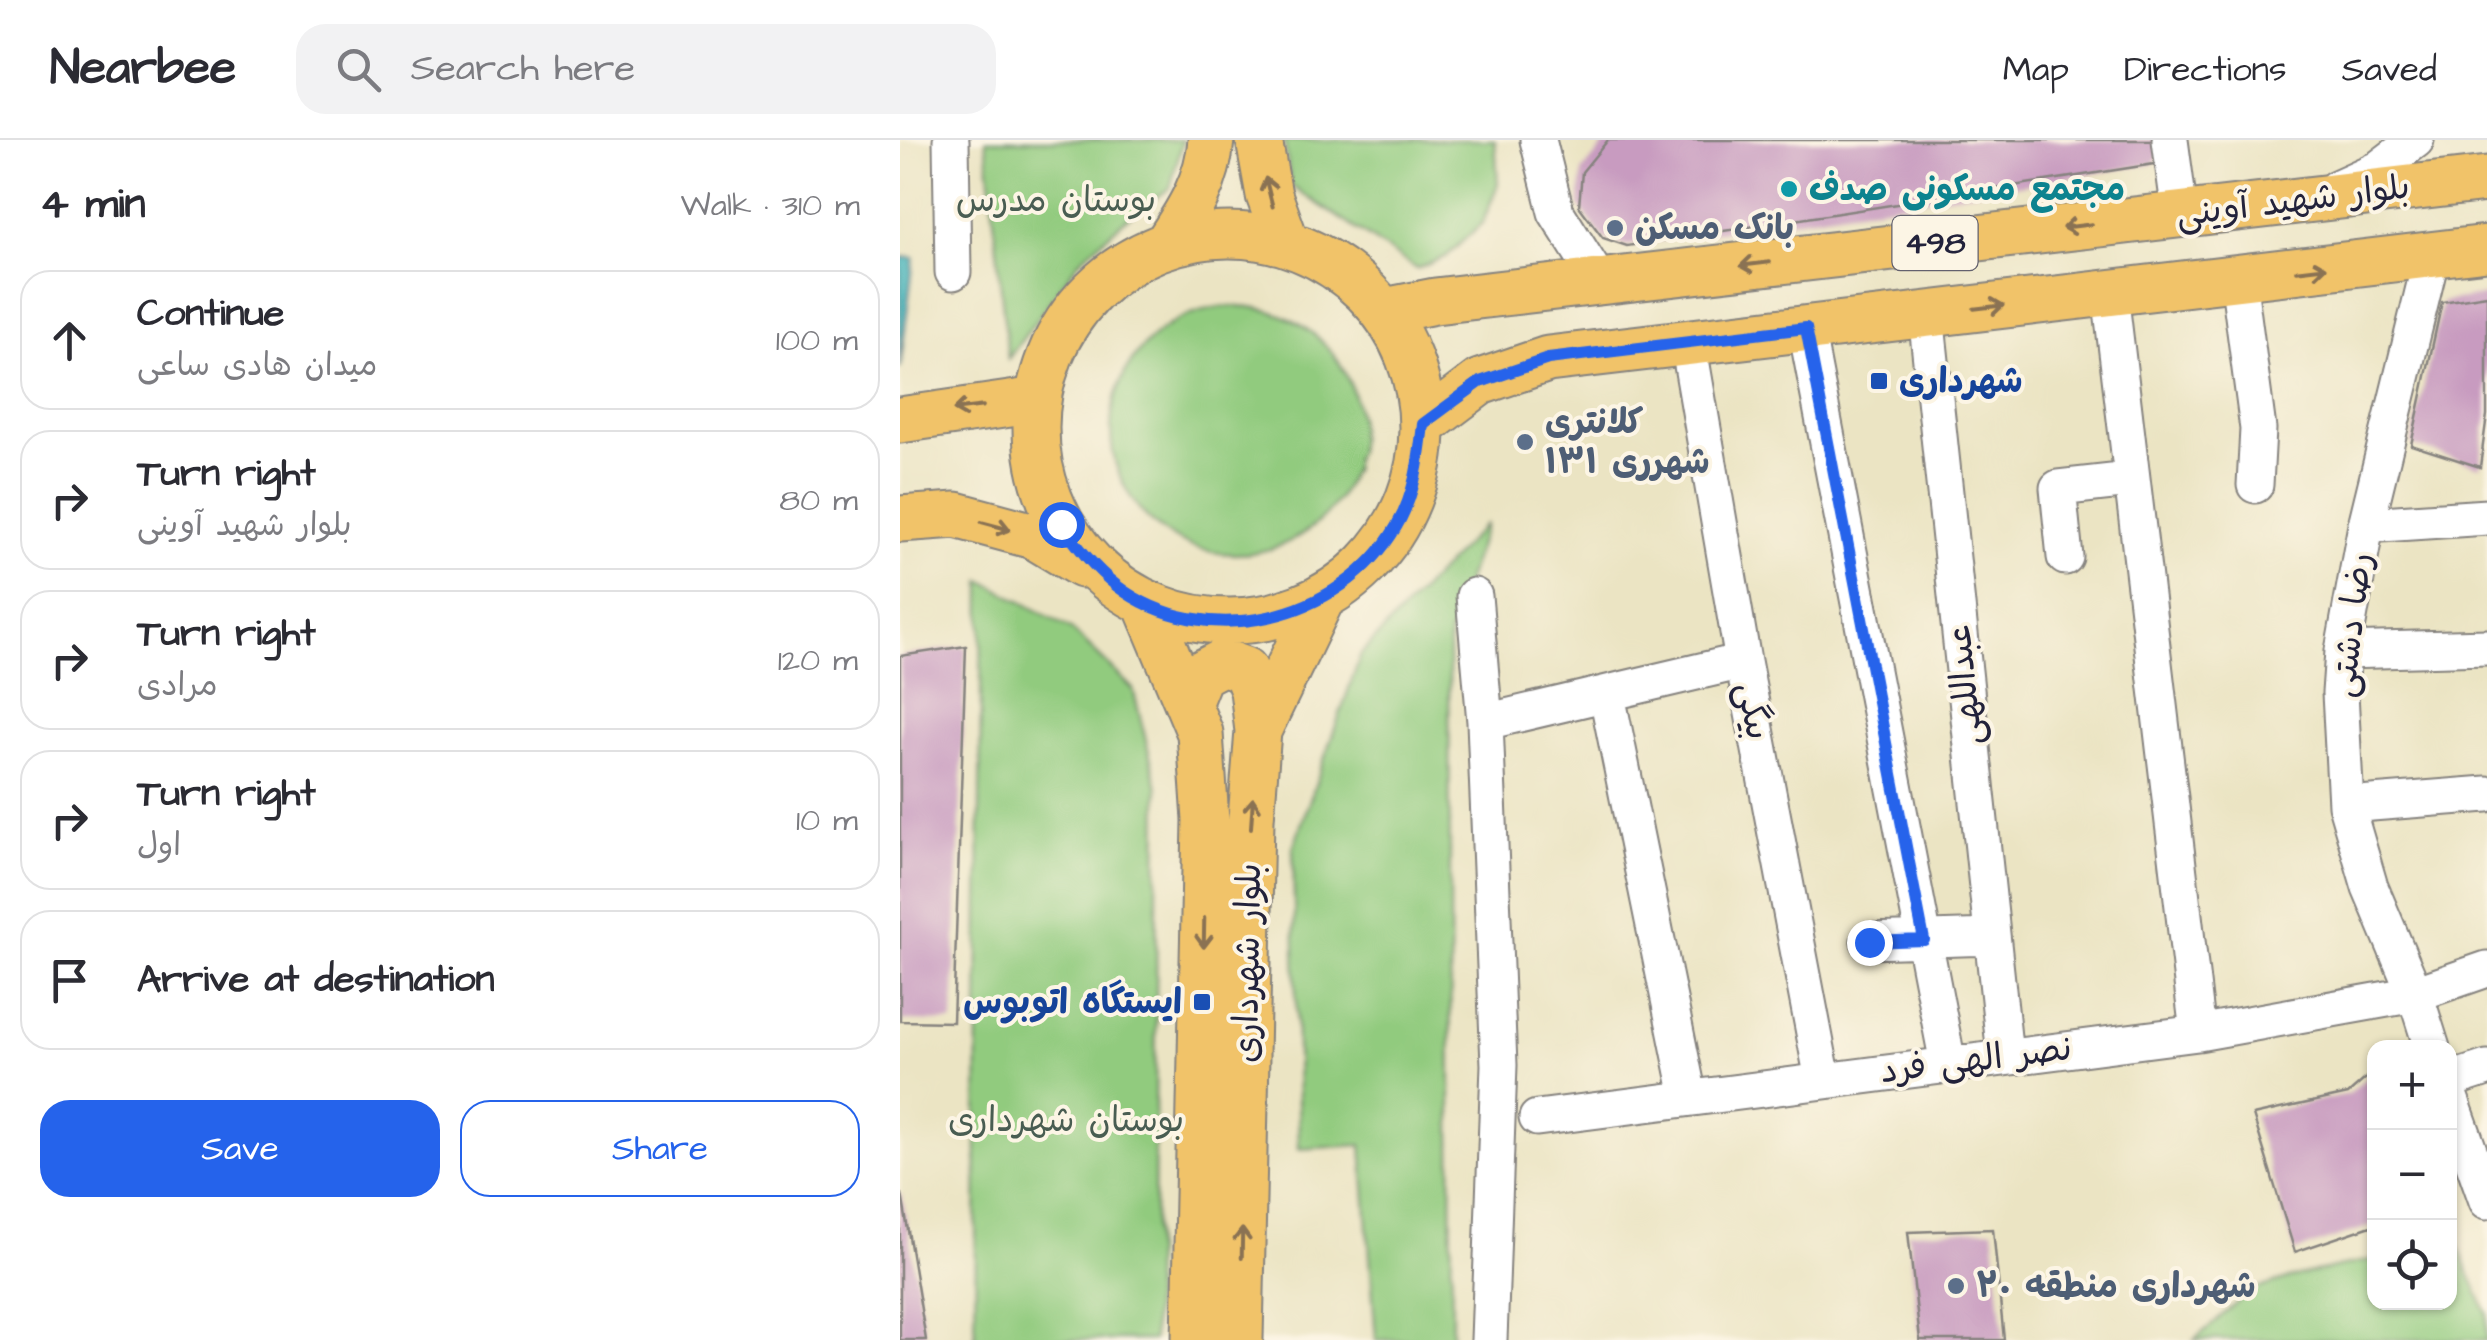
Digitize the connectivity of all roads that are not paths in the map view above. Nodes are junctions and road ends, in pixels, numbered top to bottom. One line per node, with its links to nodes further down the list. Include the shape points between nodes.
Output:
1 (952, 140): 14 (street)
2 (1211, 140): 11 (main road, via 1196,200)
3 (1260, 140): 10 (main road, one-way to 3)
4 (1538, 140): 16 (street, via 1556,212)
5 (2170, 140): 9 (street)
6 (2416, 140): 8 (street, via 2378,169)
7 (2487, 178): 8 (main road, بلوار شهید آوینی / 498)
8 (2312, 199): 9 (main road, بلوار شهید آوینی / 498)
9 (2180, 214): 16 (main road, بلوار شهید آوینی / 498, one-way to 16)
10 (1286, 242): 11 (main road, via 1226,234); 18 (main road, via 1340,269)
11 (1166, 244): 22 (main road, via 1119,268 1080,304 1052,349)
12 (2487, 248): 13 (main road, بلوار شهید آوینی / 498)
13 (2432, 255): 15 (main road, بلوار شهید آوینی / 498, one-way to 13); 29 (street, رضا دشتی)
14 (952, 272)
15 (2238, 278): 17 (main road, بلوار شهید آوینی / 498); 26 (street, via 2258,429)
16 (1600, 282): 18 (main road, بلوار شهید آوینی / 498)
17 (2110, 293): 19 (main road, بلوار شهید آوینی / 498, one-way to 17); 25 (street)
18 (1384, 311): 24 (main road, via 1412,364)
19 (1926, 314): 20 (main road, بلوار شهید آوینی / 498); 43 (street, عبداللهی)
20 (1806, 328): 21 (main road, بلوار شهید آوینی / 498); 44 (street)
21 (1688, 342): 24 (main road, بلوار شهید آوینی / 498, via 1548,359 1480,382); 36 (street, بیگی)
22 (1037, 400): 23 (main road, one-way to 23); 31 (main road, via 1036,443 1055,511 1086,558)
23 (900, 420)
24 (1423, 424): 33 (main road, via 1417,478 1397,527 1364,569)
25 (2130, 480): 30 (street, via 2058,488); 48 (street)
26 (2254, 485)
27 (2487, 517): 29 (street)
28 (900, 519): 31 (main road, one-way to 31, via 956,515 1034,536)
29 (2366, 525): 35 (street, رضا دشتی)
30 (2065, 557)
31 (1131, 594): 33 (main road, via 1187,618 1233,622 1278,616); 38 (main road, بلوار شهرداری)
32 (1474, 596): 39 (street)
33 (1321, 600): 40 (main road, بلوار شهرداری)
34 (2487, 646): 35 (street)
35 (2342, 651): 42 (street, رضا دشتی)
36 (1743, 661): 37 (street); 54 (street, بیگی)
37 (1607, 695): 39 (street); 55 (street)
38 (1188, 704): 40 (main road, via 1200,674 1223,662 1245,670); 60 (main road, بلوار شهرداری, one-way to 60, via 1200,733 1206,820)
39 (1485, 722): 62 (street, via 1498,1065)
40 (1258, 731): 59 (main road, بلوار شهرداری, one-way to 40)
41 (2487, 794): 42 (street)
42 (2346, 806): 47 (street, رضا دشتی)
43 (1992, 937): 44 (street); 50 (street, عبداللهی)
44 (1924, 940): 45 (street); 51 (street)
45 (1869, 942)
46 (2487, 970): 47 (street, نصر الهی فرد)
47 (2414, 994): 48 (street, نصر الهی فرد); 49 (street, رضا دشتی)
48 (2198, 1033): 50 (street, نصر الهی فرد)
49 (2429, 1040)
50 (2005, 1056): 51 (street, نصر الهی فرد)
51 (1948, 1064): 54 (street, نصر الهی فرد)
52 (2487, 1068): 53 (street)
53 (2457, 1078)
54 (1823, 1080): 55 (street, نصر الهی فرد)
55 (1689, 1097): 57 (street, نصر الهی فرد)
56 (2457, 1115): 58 (street)
57 (1536, 1118)
58 (2485, 1188)
59 (1240, 1318): 61 (street)
60 (1195, 1340)
61 (1254, 1340)
62 (1489, 1340)

